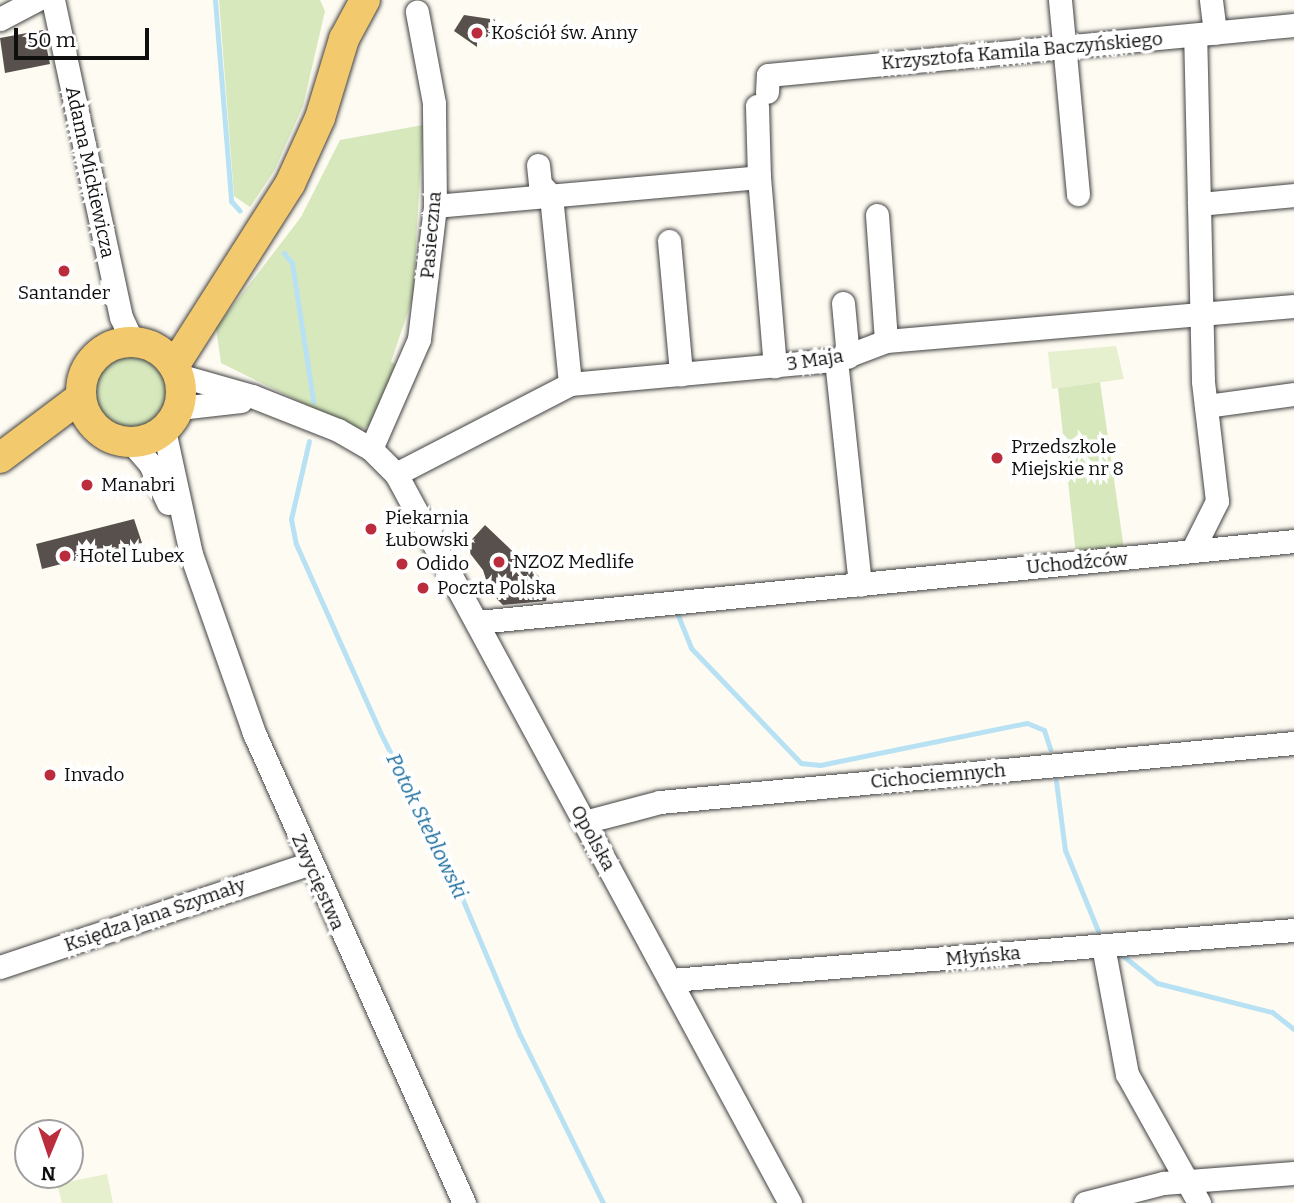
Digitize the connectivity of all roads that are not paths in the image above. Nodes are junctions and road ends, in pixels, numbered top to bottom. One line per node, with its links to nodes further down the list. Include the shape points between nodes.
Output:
1 (36, 0): 8 (street)
2 (53, 0): 27 (street, Adama Mickiewicza, via 121,317)
3 (344, 0): 11 (main road)
4 (365, 0): 11 (main road)
5 (1060, 0): 12 (street)
6 (1211, 0): 10 (street)
7 (417, 12): 19 (street, Pasieczna, via 434,103)
8 (0, 19)
9 (1294, 25): 10 (street, Krzysztofa Kamila Baczyńskiego)
10 (1205, 34): 12 (street, Krzysztofa Kamila Baczyńskiego); 18 (street)
11 (344, 39): 22 (main road, via 320,118 270,218)
12 (1065, 48): 14 (street, Krzysztofa Kamila Baczyńskiego, via 768,75 762,99); 15 (street)
13 (538, 165): 17 (street, via 540,184)
14 (759, 177): 17 (street); 29 (street)
15 (1078, 194)
16 (1294, 195): 18 (street)
17 (551, 196): 19 (street); 32 (street)
18 (1199, 204): 25 (street)
19 (435, 206): 40 (street, Pasieczna, via 419,339)
20 (877, 215): 26 (street)
21 (669, 241): 31 (street)
22 (235, 268): 27 (main road); 30 (main road)
23 (843, 303): 28 (street)
24 (1294, 306): 25 (street, 3 Maja)
25 (1200, 311): 26 (street, 3 Maja); 36 (street)
26 (886, 341): 28 (street, 3 Maja)
27 (140, 343): 30 (main road); 34 (main road, via 93,358)
28 (842, 358): 29 (street, 3 Maja); 46 (street)
29 (775, 366): 31 (street, 3 Maja)
30 (176, 370): 35 (street); 37 (main road)
31 (681, 374): 32 (street, 3 Maja)
32 (570, 384): 42 (street, 3 Maja)
33 (1294, 394): 36 (street)
34 (81, 397): 38 (main road); 41 (main road)
35 (269, 404): 37 (street, via 212,402); 40 (street)
36 (1206, 406): 44 (street, via 1217,501)
37 (171, 419): 39 (main road); 45 (street, Zwycięstwa)
38 (98, 430): 39 (main road); 41 (main road, via 80,430)
39 (131, 442): 45 (street, Zwycięstwa, via 150,464)
40 (370, 449): 42 (street)
41 (5, 454)
42 (396, 474): 47 (street, Opolska)
43 (1294, 541): 44 (street, Uchodźców)
44 (1192, 551): 46 (street, Uchodźców)
45 (191, 554): 50 (street, Zwycięstwa, via 254,733)
46 (860, 585): 47 (street, Uchodźców)
47 (478, 622): 49 (street, Opolska)
48 (1294, 743): 49 (street, Cichociemnych, via 660,802)
49 (584, 822): 54 (street, Opolska)
50 (310, 863): 53 (street, Księdza Jana Szymały); 57 (street, Zwycięstwa)
51 (1294, 930): 52 (street, Młyńska)
52 (1103, 946): 54 (street, Młyńska); 56 (street, via 1127,1074)
53 (0, 967)
54 (671, 980): 58 (street, Opolska)
55 (1294, 1173): 56 (street)
56 (1186, 1181): 59 (street); 60 (street)
57 (464, 1203)
58 (790, 1203)
59 (1085, 1203)
60 (1199, 1203)

